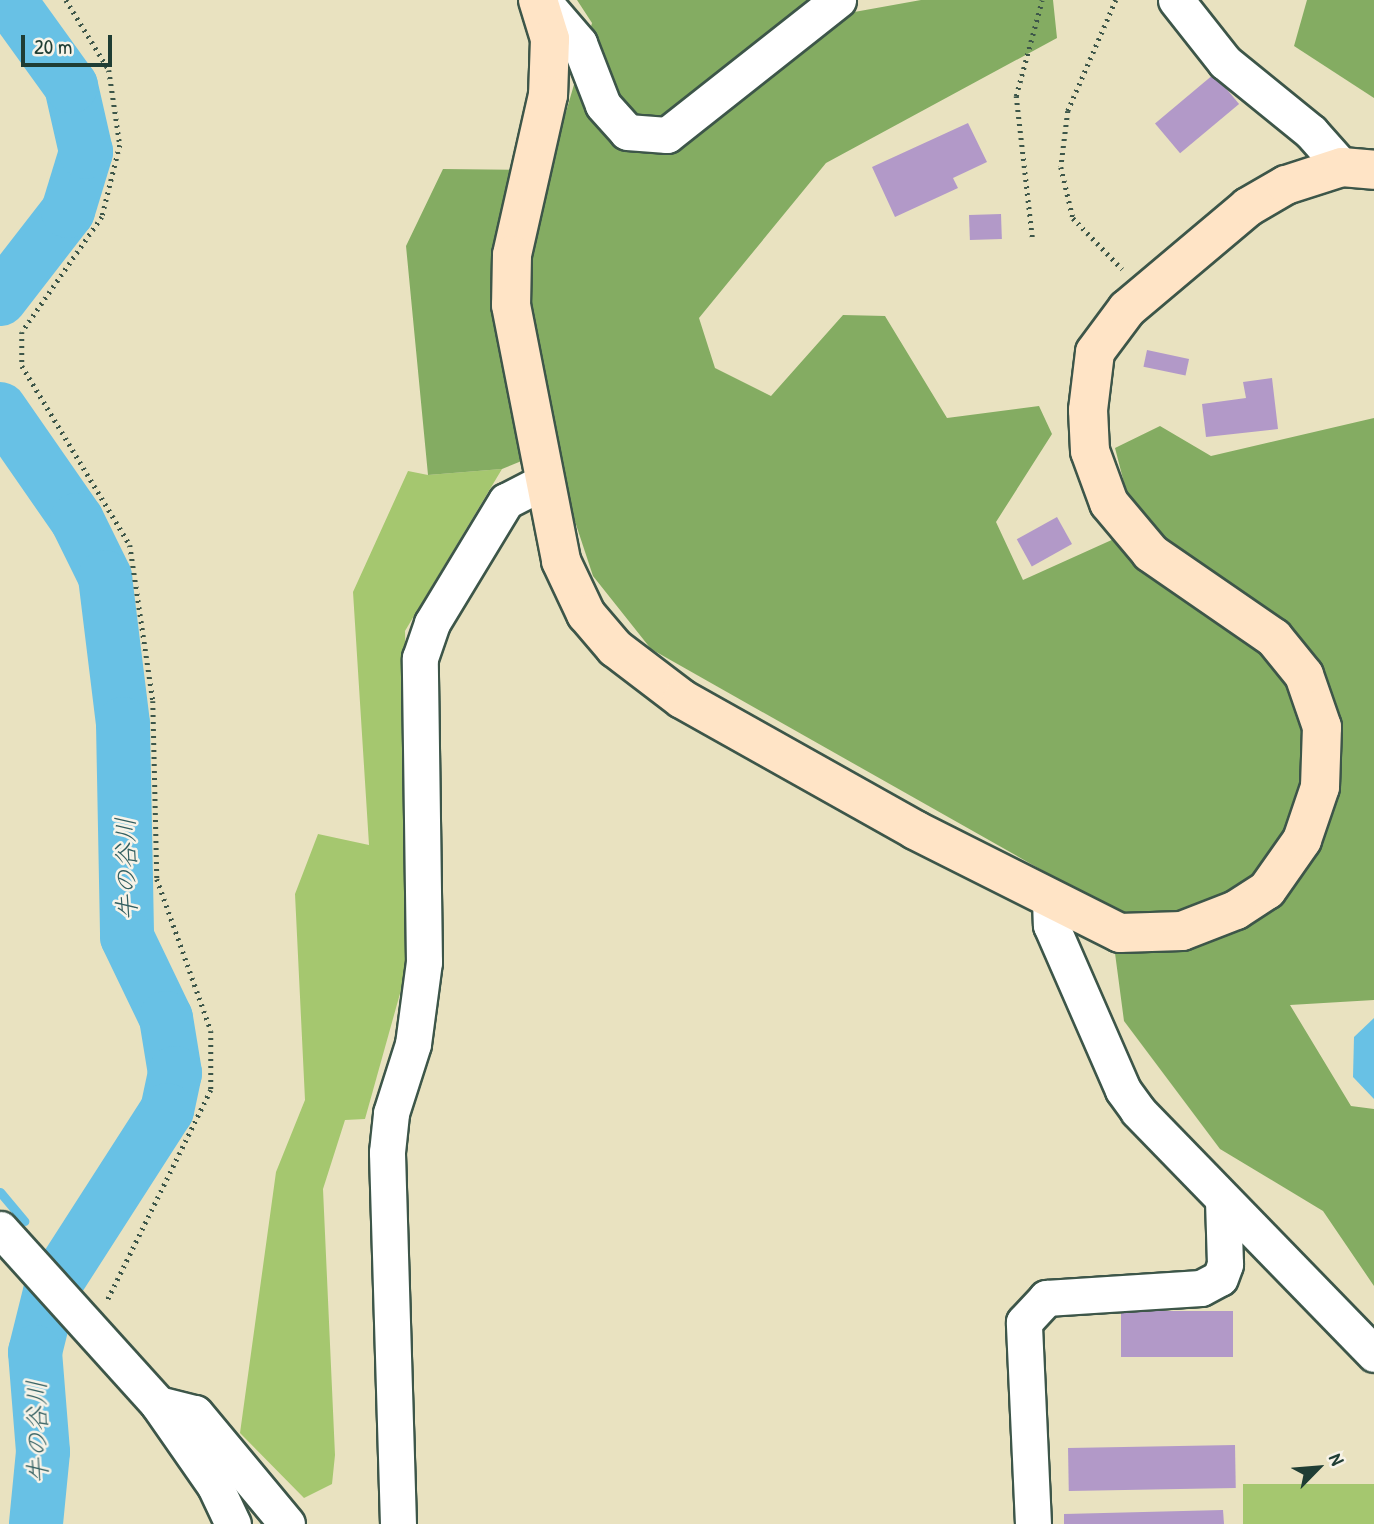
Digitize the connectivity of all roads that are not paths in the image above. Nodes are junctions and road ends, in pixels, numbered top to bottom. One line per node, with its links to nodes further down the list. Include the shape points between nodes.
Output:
1 (540, 0): 2 (street, via 579,43 603,104 627,132 667,135); 5 (street, via 550,38 548,95 512,255 511,305)
2 (838, 0)
3 (1176, 0): 4 (street, via 1225,62)
4 (1358, 168): 6 (street, via 1286,185 1248,207 1126,309 1095,352 1088,410 1090,451 1109,503 1151,554 1274,638 1304,675 1322,727 1320,787 1302,840 1267,890 1236,910 1182,931 1120,933)
5 (543, 482): 6 (street, via 561,561 586,614 615,648 681,699); 13 (street, via 506,502 432,622 420,658 424,962 413,1044 391,1114 387,1152)
6 (1050, 900): 7 (street, via 1051,925 1123,1090)
7 (1223, 1200): 9 (street); 14 (street, via 1225,1264 1220,1278 1201,1288 1046,1298 1024,1322)
8 (0, 1229): 10 (street)
9 (1374, 1354)
10 (158, 1404): 11 (street, via 215,1486); 12 (street, via 195,1413)
11 (233, 1524)
12 (287, 1524)
13 (398, 1524)
14 (1033, 1524)

